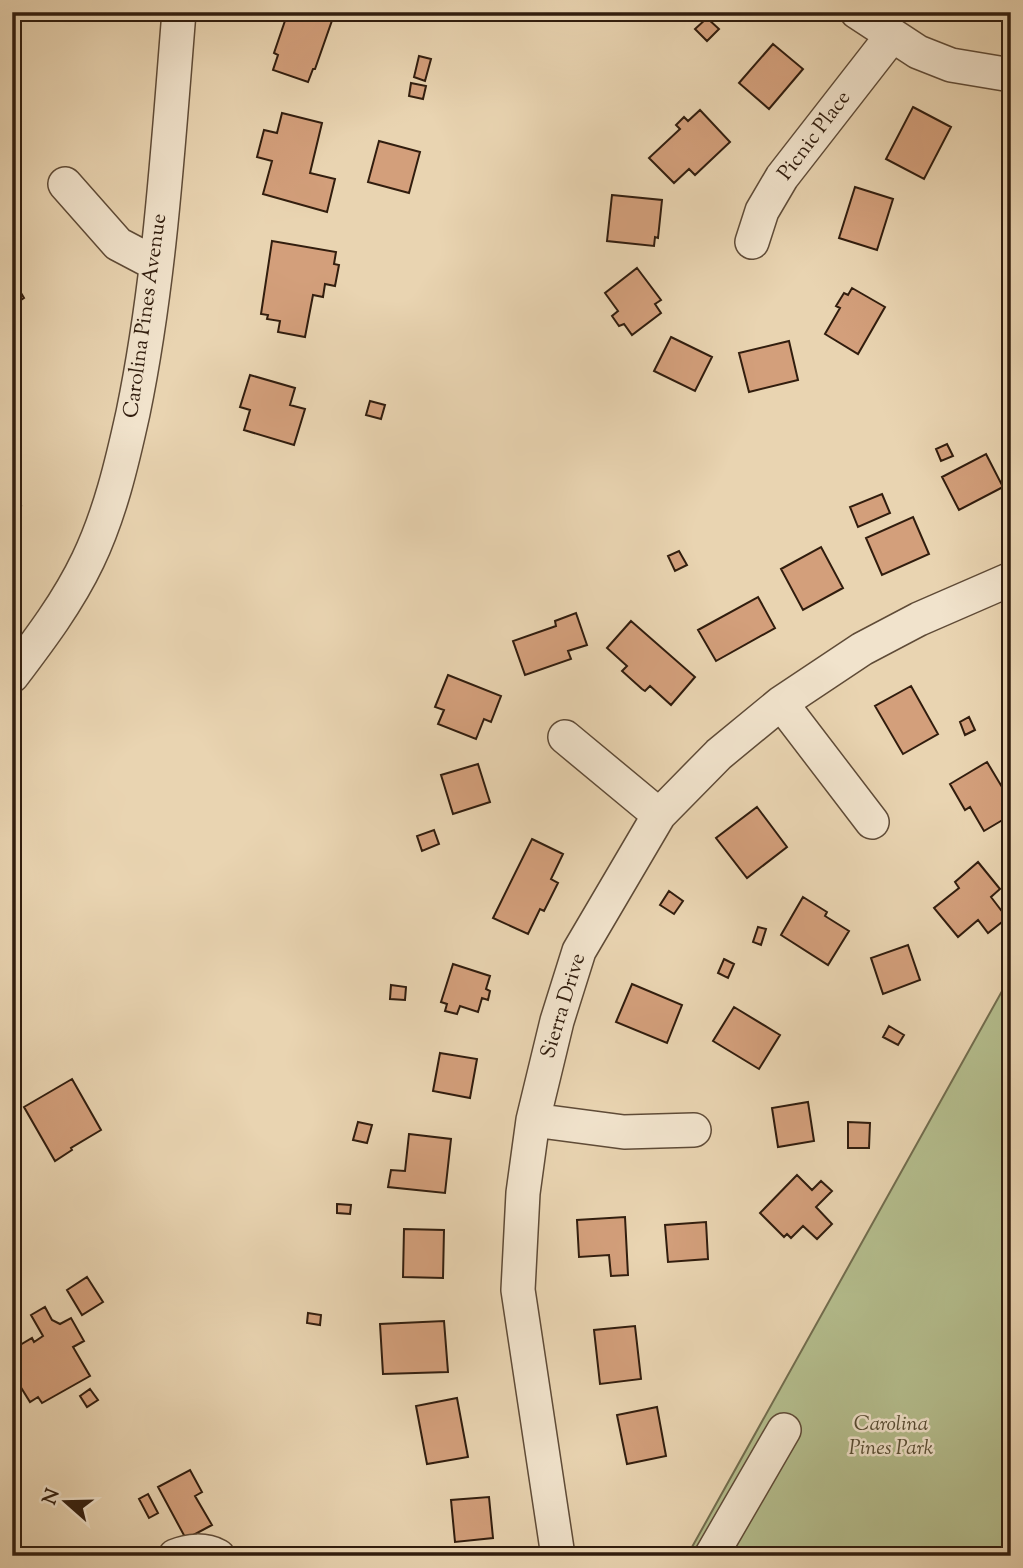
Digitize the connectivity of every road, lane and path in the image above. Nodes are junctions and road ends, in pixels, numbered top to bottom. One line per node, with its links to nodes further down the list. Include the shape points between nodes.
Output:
1 (179, 12): 7 (street, Carolina Pines Avenue)
2 (856, 12): 3 (street)
3 (891, 37): 4 (street, via 951,65); 6 (street, Picnic Place, via 782,177 762,211)
4 (1011, 75)
5 (65, 184): 7 (street, via 118,244)
6 (752, 242)
7 (156, 264): 9 (street, Carolina Pines Avenue, via 142,367 107,515 88,561 55,618)
8 (1011, 579): 10 (street, Sierra Drive, via 862,649)
9 (12, 676)
10 (781, 703): 12 (street, Sierra Drive, via 719,754); 13 (street)
11 (565, 737): 12 (street)
12 (659, 815): 14 (street, Sierra Drive, via 579,951 556,1021)
13 (872, 822)
14 (533, 1120): 15 (street, via 624,1132); 19 (street, Sierra Drive, via 523,1193 519,1290)
15 (694, 1130)
16 (784, 1430): 20 (street)
17 (175, 1556): 18 (street, via 209,1551)
18 (218, 1556)
19 (558, 1556)
20 (711, 1556)

